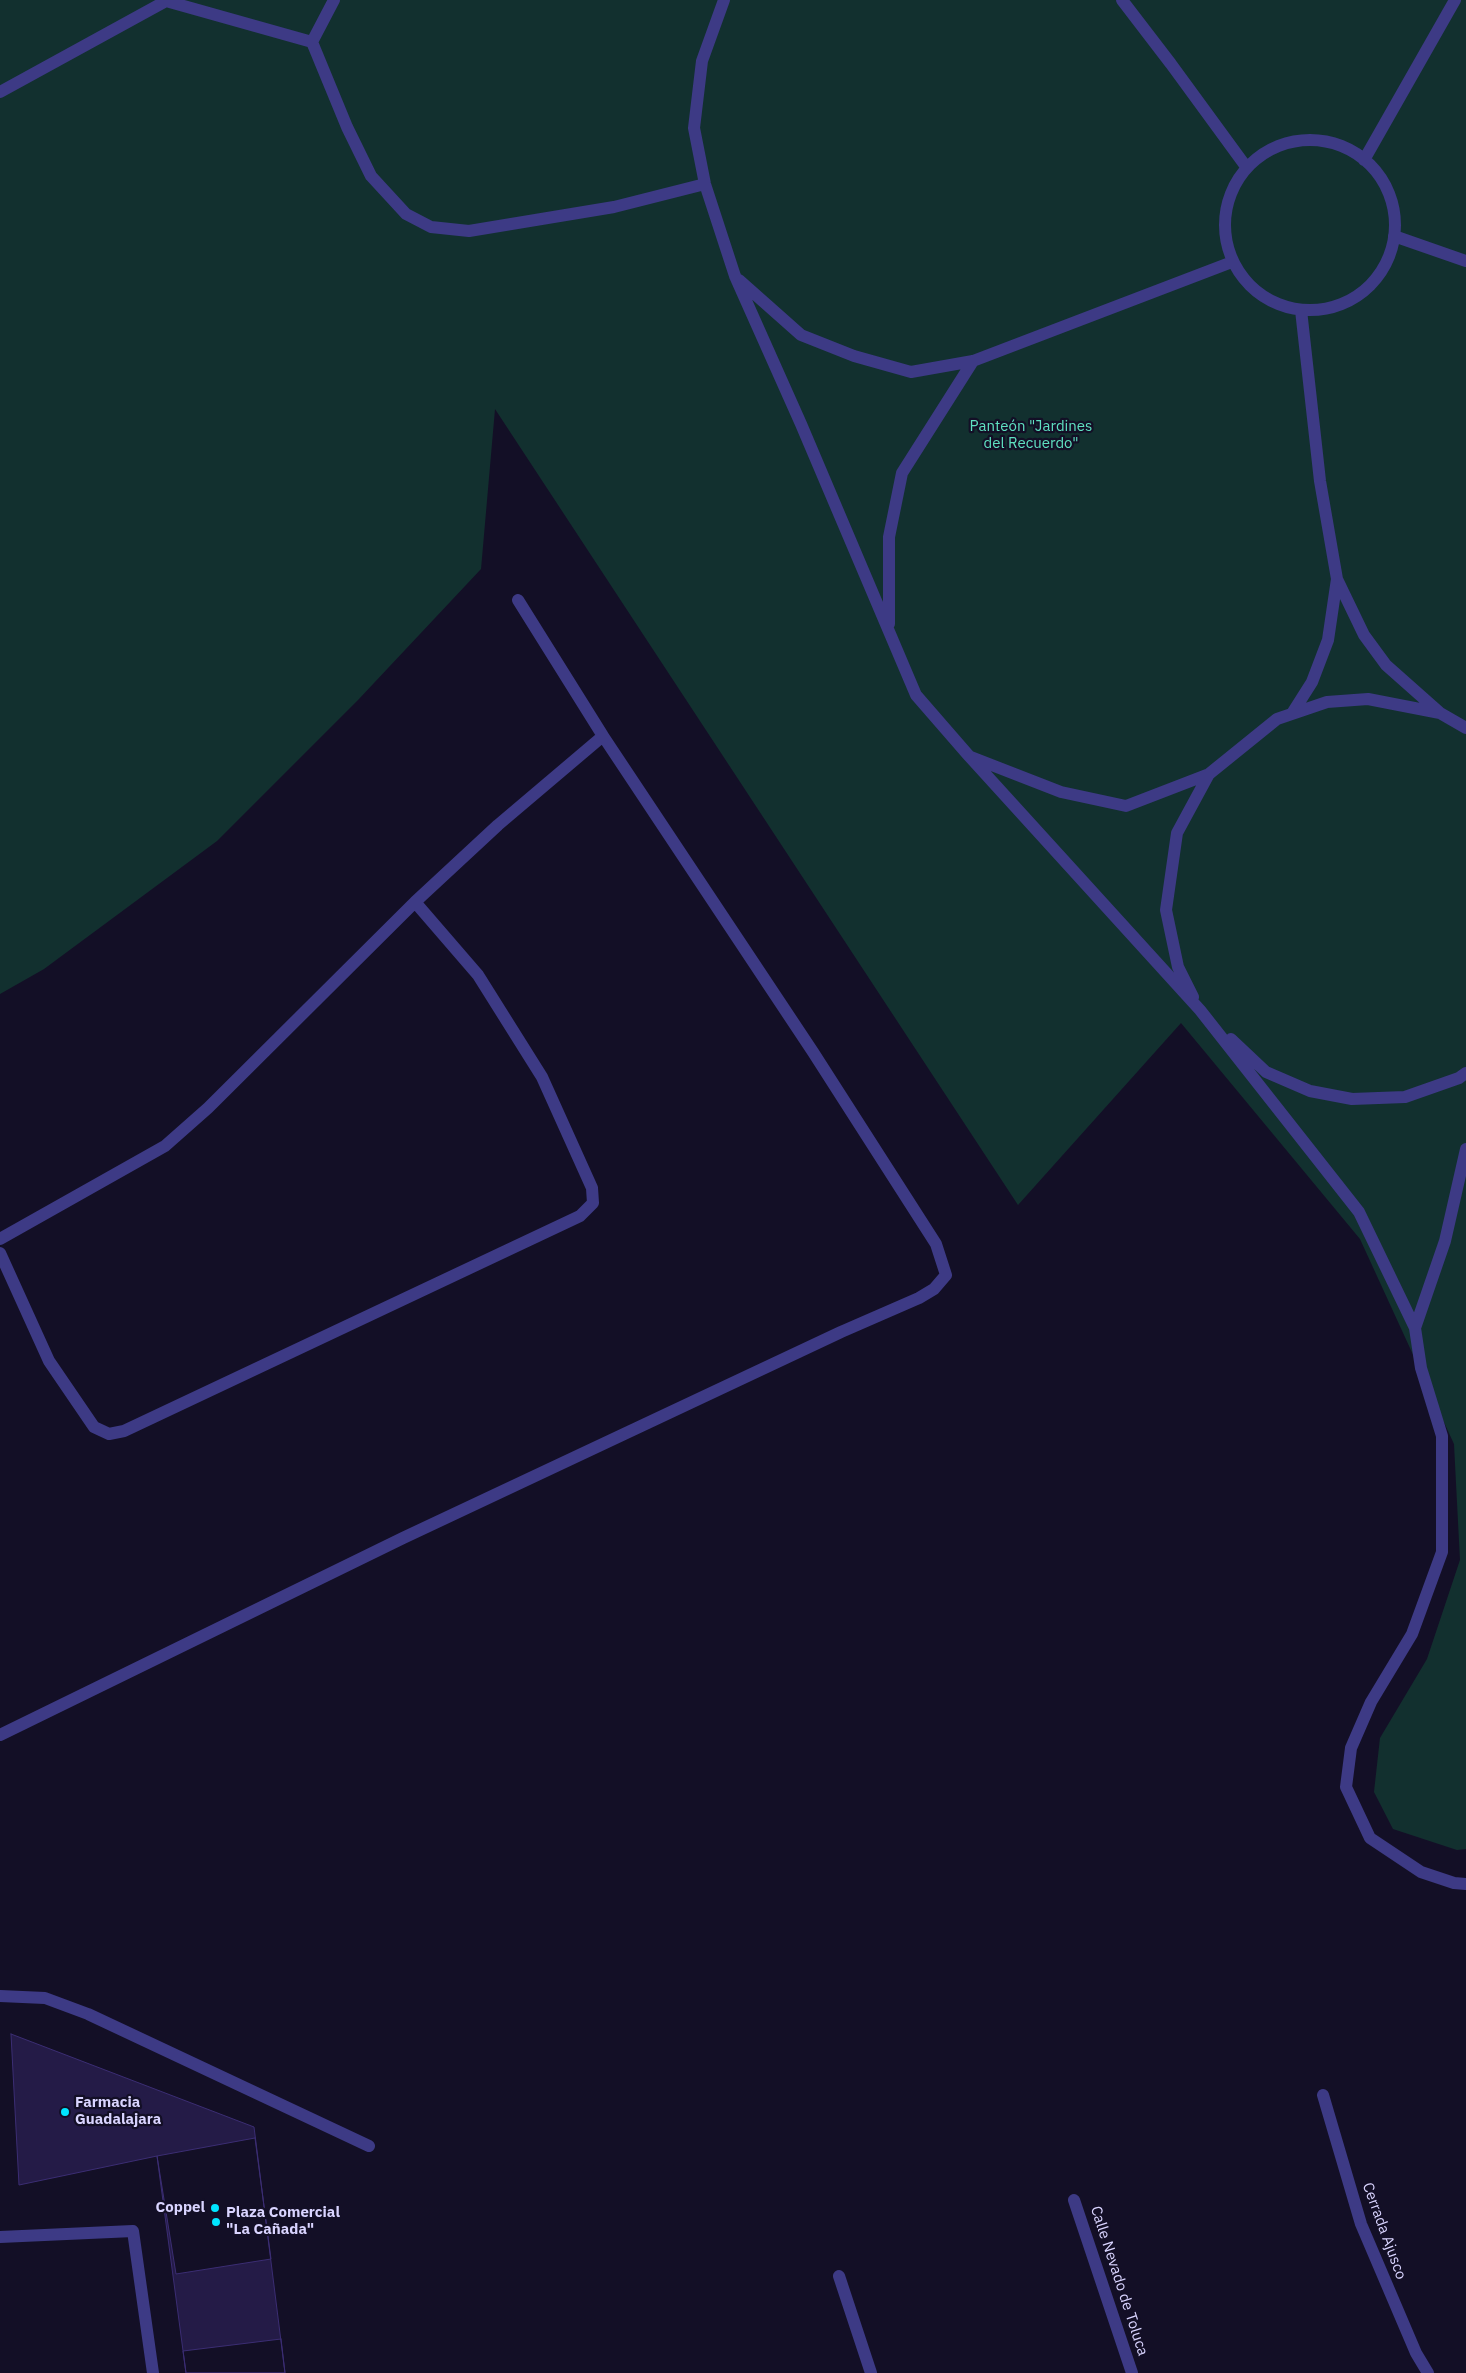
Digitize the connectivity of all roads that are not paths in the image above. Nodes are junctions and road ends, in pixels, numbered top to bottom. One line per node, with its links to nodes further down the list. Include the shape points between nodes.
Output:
1 (334, 0): 6 (street)
2 (724, 0): 10 (street, via 702,61 694,128)
3 (1122, 0): 9 (street)
4 (1455, 0): 8 (street)
5 (166, 1): 6 (street); 7 (street)
6 (312, 42): 10 (street, via 371,176 406,214 431,227 469,231 614,207)
7 (0, 92)
8 (1364, 160): 9 (street, via 1342,147 1316,140 1291,142 1269,150); 11 (street, via 1386,188 1394,212)
9 (1247, 168): 13 (street, via 1226,206 1225,232)
10 (705, 184): 14 (street)
11 (1394, 236): 12 (street); 15 (street, via 1387,263 1369,287 1348,302 1324,310)
12 (1466, 261)
13 (1232, 262): 15 (street, via 1254,290 1276,303); 16 (street)
14 (734, 276): 16 (street, via 801,335 854,356 911,372); 19 (street)
15 (1301, 310): 17 (street, via 1320,481)
16 (973, 361): 19 (street, via 902,473 888,537)
17 (1337, 580): 20 (street, via 1328,640 1312,682); 21 (street, via 1364,635 1386,665)
18 (518, 600): 24 (street)
19 (889, 630): 25 (street, via 916,695)
20 (1293, 712): 21 (street, via 1327,702 1368,699); 26 (street, via 1277,719)
21 (1440, 713): 22 (street); 23 (street)
22 (1466, 720)
23 (1466, 728)
24 (603, 736): 27 (street, via 498,825); 34 (street, via 936,1244 946,1275 934,1289 919,1298 420,1530)
25 (969, 756): 26 (street, via 1061,792 1126,806); 28 (street)
26 (1209, 774): 28 (street, via 1177,833 1166,910 1178,967)
27 (415, 902): 31 (street, via 208,1108 165,1146); 32 (street, via 478,975 542,1077 592,1188 593,1203 580,1216 124,1431 109,1434 94,1427 49,1361)
28 (1200, 1010): 29 (street, via 1266,1072 1310,1091 1352,1099 1405,1097); 33 (street, via 1359,1212)
29 (1466, 1073)
30 (1466, 1149): 33 (street, via 1445,1241)
31 (0, 1239)
32 (0, 1253)
33 (1415, 1328): 35 (street, via 1421,1368 1442,1436 1442,1552 1412,1634 1371,1702 1351,1748 1346,1787 1370,1838 1421,1872)
34 (0, 1735)
35 (1466, 1884)
36 (0, 1996): 38 (street, via 45,1998 88,2014)
37 (1323, 2095): 45 (street, Cerrada Ajusco, via 1362,2224 1416,2353)
38 (369, 2146)
39 (1074, 2200): 44 (street, Calle Nevado de Toluca)
40 (0, 2237): 42 (street, via 133,2231)
41 (839, 2276): 43 (street)
42 (153, 2373)
43 (871, 2373)
44 (1132, 2373)
45 (1428, 2373)

